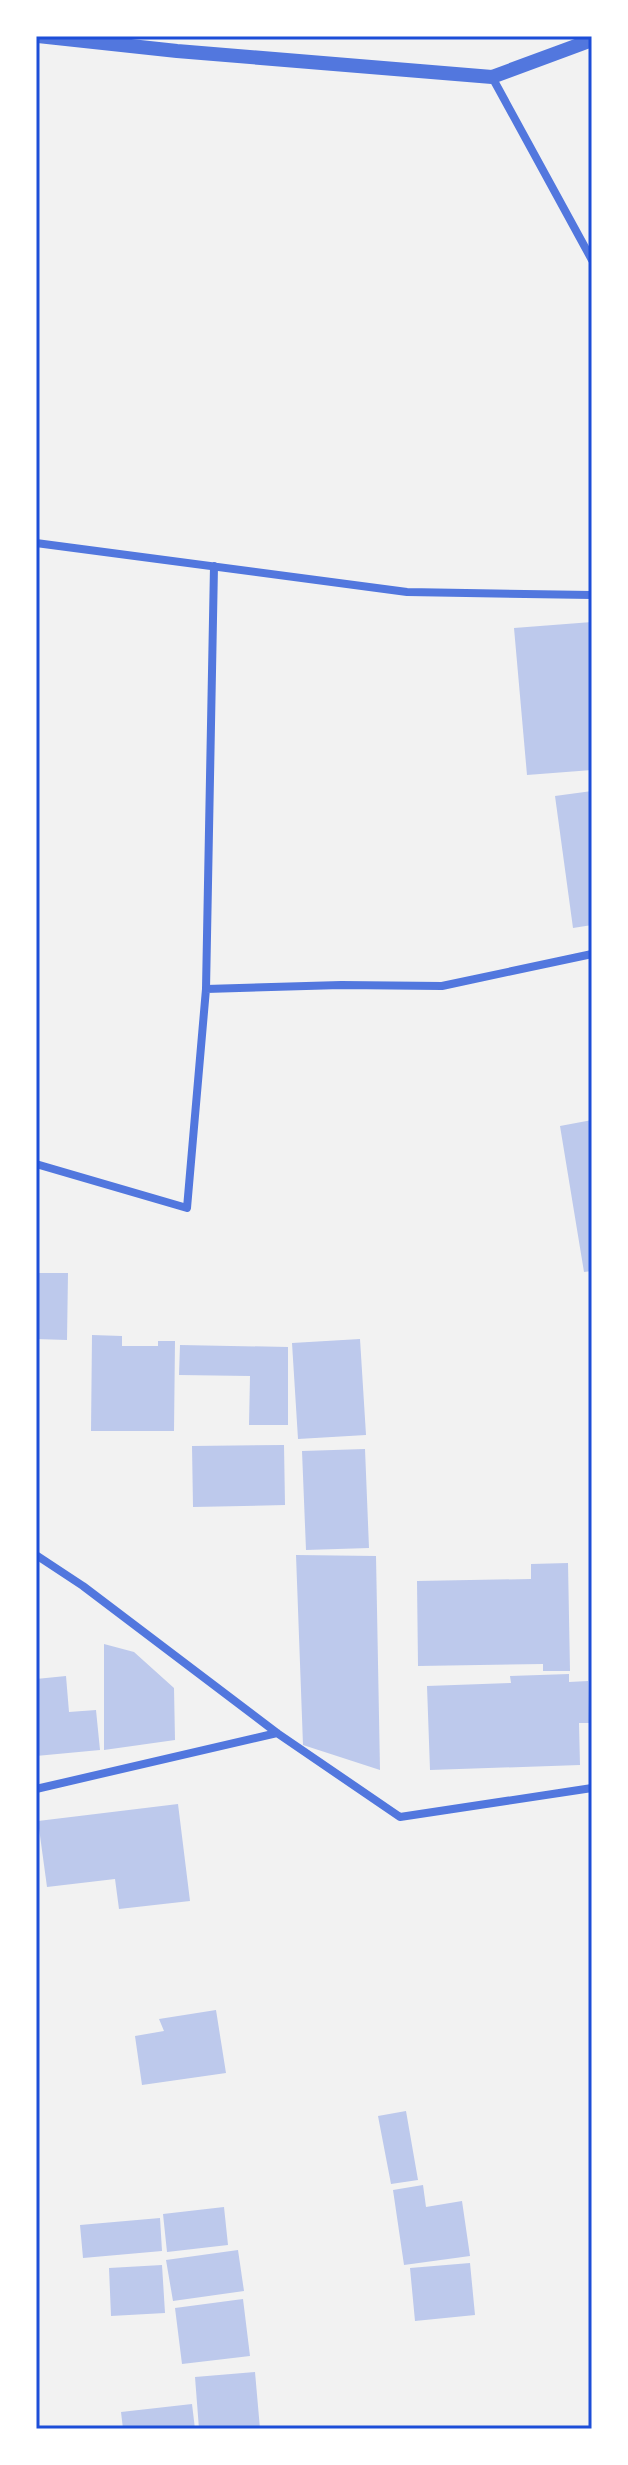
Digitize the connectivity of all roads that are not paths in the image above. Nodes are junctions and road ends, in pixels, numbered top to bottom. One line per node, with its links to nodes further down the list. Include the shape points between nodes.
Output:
1 (38, 36): 3 (street)
2 (592, 40): 3 (street)
3 (492, 77): 4 (street)
4 (592, 260)
5 (36, 543): 6 (street)
6 (214, 566): 7 (street, via 407,592); 9 (street)
7 (592, 595)
8 (592, 954): 9 (street, via 442,986)
9 (206, 989): 10 (street, via 187,1208)
10 (36, 1164)
11 (36, 1555): 12 (street)
12 (277, 1733): 13 (street, via 400,1817); 14 (street)
13 (592, 1788)
14 (36, 1789)

